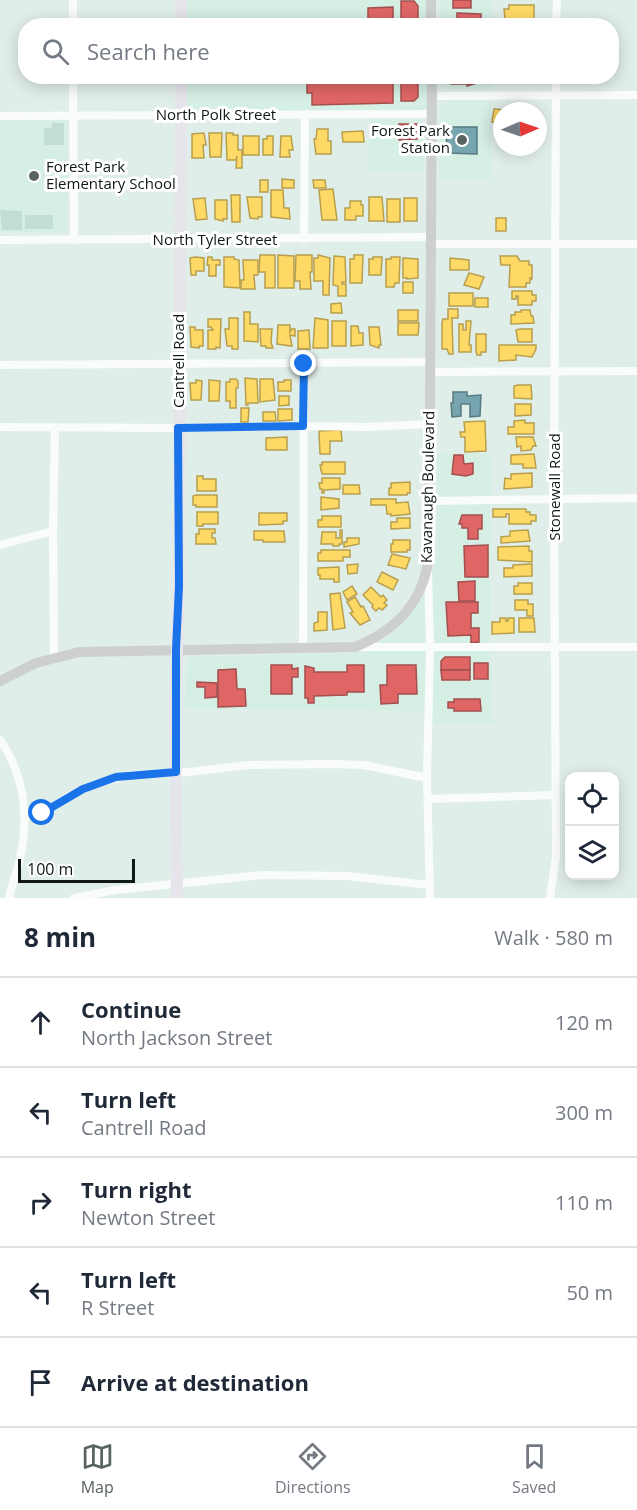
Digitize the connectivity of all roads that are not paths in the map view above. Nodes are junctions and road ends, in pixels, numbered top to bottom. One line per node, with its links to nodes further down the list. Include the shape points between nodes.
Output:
1 (73, 0): 5 (street)
2 (181, 0): 6 (main road)
3 (431, 0): 7 (street)
4 (556, 0): 8 (street)
5 (73, 18)
6 (181, 18)
7 (431, 18)
8 (556, 18)
9 (73, 84): 18 (street)
10 (181, 84): 19 (main road, Cantrell Road)
11 (432, 84): 14 (street, Kavanaugh Boulevard)
12 (556, 84): 15 (street, Stonewall Road)
13 (637, 95): 15 (street)
14 (432, 96): 15 (street); 16 (street, Kavanaugh Boulevard)
15 (556, 96): 26 (street, Stonewall Road)
16 (432, 114): 20 (street, North Polk Street); 25 (street, Kavanaugh Boulevard)
17 (0, 116): 18 (street, North Polk Street)
18 (73, 116): 19 (street, North Polk Street); 23 (street)
19 (181, 116): 20 (street, North Polk Street); 24 (main road, Cantrell Road)
20 (305, 116): 21 (street)
21 (304, 239): 24 (street, North Tyler Street); 25 (street, North Tyler Street)
22 (0, 240): 23 (street, North Tyler Street)
23 (74, 240): 24 (street, North Tyler Street)
24 (180, 240): 28 (main road, Cantrell Road)
25 (431, 241): 26 (street, North Tyler Street); 31 (street, Kavanaugh Boulevard)
26 (555, 243): 27 (street, North Tyler Street); 33 (street, Stonewall Road)
27 (637, 244)
28 (179, 364): 29 (street); 30 (street); 38 (main road, Cantrell Road)
29 (304, 364): 31 (street); 35 (street)
30 (0, 365)
31 (430, 367): 33 (street); 34 (street, Kavanaugh Boulevard)
32 (637, 371): 33 (street)
33 (554, 372): 39 (street, Stonewall Road)
34 (429, 423): 35 (street); 41 (street, Kavanaugh Boulevard)
35 (303, 426): 38 (street); 50 (street)
36 (0, 427): 37 (street)
37 (55, 428): 38 (street); 42 (street)
38 (178, 428): 49 (main road, Cantrell Road)
39 (554, 498): 40 (street); 41 (street); 46 (street, Stonewall Road)
40 (637, 498)
41 (430, 501): 44 (street, Kavanaugh Boulevard)
42 (53, 531): 43 (street); 51 (street)
43 (0, 545)
44 (428, 568): 45 (street, Kavanaugh Boulevard, via 417,597 402,618); 48 (street)
45 (355, 647): 48 (street); 50 (street, Kavanaugh Boulevard)
46 (555, 647): 47 (street); 48 (street); 56 (street, Stonewall Road)
47 (637, 647)
48 (429, 648): 55 (street)
49 (176, 649): 50 (street, Kavanaugh Boulevard); 51 (street, Kavanaugh Boulevard, via 100,650); 54 (main road, Cantrell Road)
50 (303, 649)
51 (54, 657): 52 (street, Kavanaugh Boulevard)
52 (0, 681)
53 (0, 740): 58 (street, via 16,771)
54 (176, 772): 55 (street, via 248,765 332,764 364,765); 58 (street, via 116,777); 59 (main road, Cantrell Road)
55 (427, 778): 57 (street)
56 (555, 795): 57 (street); 65 (street, Stonewall Road, via 556,857)
57 (428, 799): 60 (street)
58 (26, 817): 61 (street)
59 (177, 883): 60 (street, via 293,874); 62 (street); 63 (main road, Cantrell Road)
60 (429, 885): 64 (street)
61 (9, 898)
62 (74, 898)
63 (177, 898)
64 (429, 898)
65 (550, 898)

